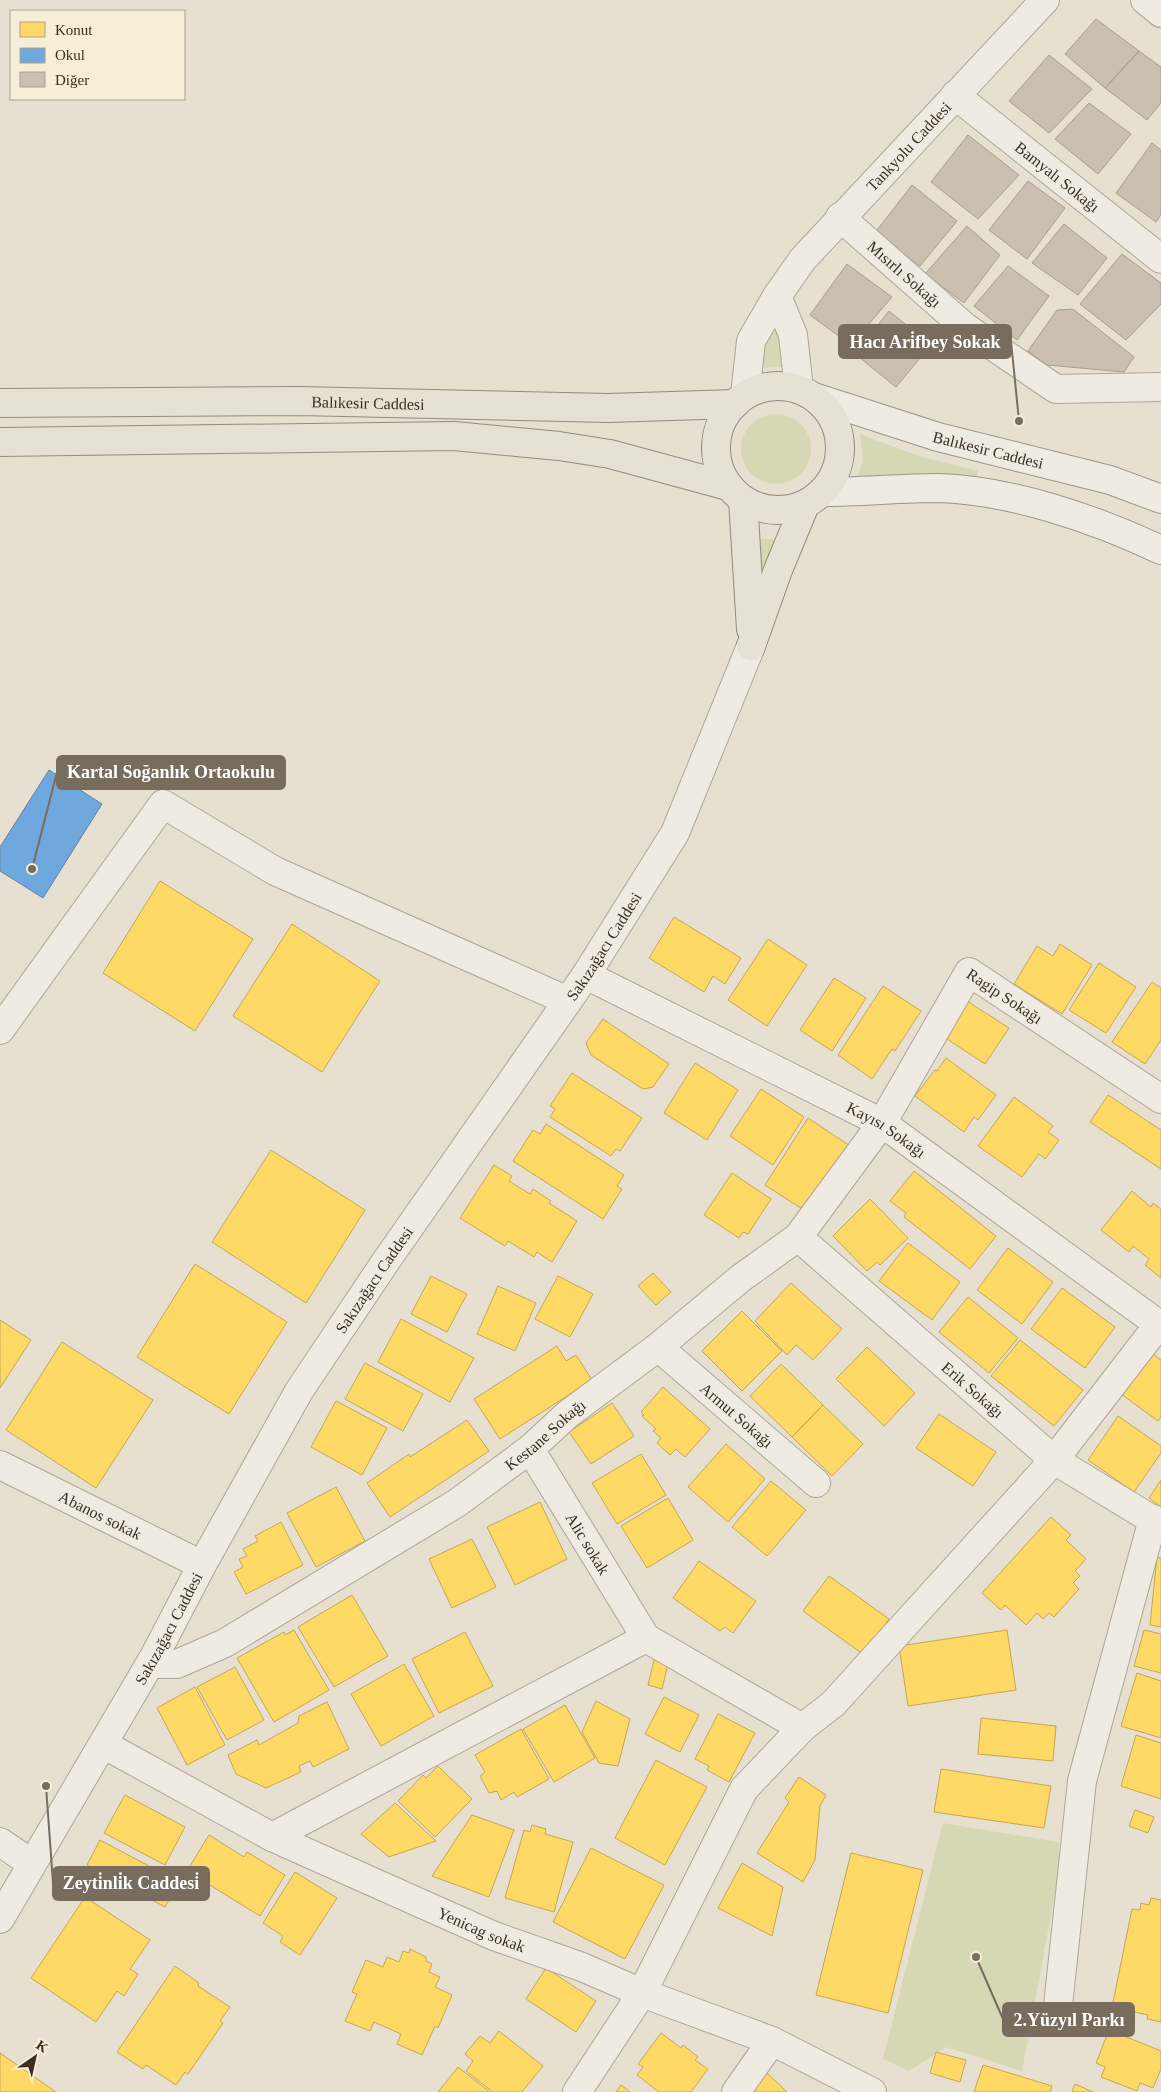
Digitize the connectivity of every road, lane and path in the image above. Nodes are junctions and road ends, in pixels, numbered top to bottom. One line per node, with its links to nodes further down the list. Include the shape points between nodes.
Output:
1 (1045, 0): 4 (street, Tankyolu Caddesi)
2 (1145, 0): 3 (street)
3 (1161, 13)
4 (955, 95): 5 (street, Tankyolu Caddesi); 6 (street, Bamyalı Sokağı)
5 (840, 217): 7 (street, Tankyolu Caddesi, via 802,259); 8 (street, Mısırlı Sokağı, via 965,327 1056,389)
6 (1161, 258)
7 (777, 296): 9 (street, via 793,335); 10 (street, Tankyolu Caddesi, via 751,341)
8 (1161, 387)
9 (808, 394): 10 (main road, via 779,385 759,388); 14 (main road, via 830,413 839,433 841,454 835,475); 15 (street, Balıkesir Caddesi, via 938,436 1110,480)
10 (740, 399): 11 (main road, Balıkesir Caddesi, via 608,408 299,401); 13 (main road, via 727,411 718,430 716,449 719,469)
11 (0, 403)
12 (0, 442): 13 (main road, Balıkesir Caddesi, via 454,436 610,454)
13 (736, 493): 14 (main road, via 763,509 784,511); 17 (main road, via 751,613)
14 (814, 499): 16 (street, via 938,488 998,495 1115,528); 17 (main road, via 778,570)
15 (1161, 499)
16 (1161, 550)
17 (751, 646): 18 (street, Sakızağacı Caddesi, via 675,833)
18 (586, 975): 19 (street, Sakızağacı Caddesi); 22 (street, Kayısı Sokağı)
19 (568, 1001): 20 (street, via 275,871 163,804); 31 (street, Sakızağacı Caddesi, via 386,1260 299,1391)
20 (0, 1030)
21 (1161, 1099): 22 (street, Ragip Sokağı, via 969,972)
22 (882, 1123): 23 (street, Kestane Sokağı); 24 (street, Kayısı Sokağı)
23 (798, 1237): 25 (street, Kestane Sokağı, via 741,1278); 27 (street, Erik Sokağı)
24 (1160, 1325): 27 (street)
25 (658, 1346): 26 (street, Kestane Sokağı, via 568,1414); 29 (street, Armut Sokağı)
26 (530, 1449): 32 (street, Alic sokak); 33 (street, Kestane Sokağı, via 457,1503 225,1643 177,1664)
27 (1054, 1460): 30 (street, Erik Sokağı); 34 (street, via 833,1704)
28 (0, 1465): 31 (street, Abanos sokak)
29 (816, 1483)
30 (1157, 1522): 41 (street, via 1082,1781)
31 (202, 1565): 33 (street, Sakızağacı Caddesi)
32 (646, 1638): 34 (street); 36 (street)
33 (150, 1664): 35 (street, Sakızağacı Caddesi)
34 (802, 1728): 40 (street, via 744,1789)
35 (103, 1744): 36 (street, Yenicag sokak); 38 (street, Sakızağacı Caddesi)
36 (272, 1837): 40 (street, Yenicag sokak, via 494,1936 582,1967)
37 (0, 1842): 38 (street)
38 (31, 1863): 39 (street, Sakızağacı Caddesi)
39 (0, 1919)
40 (642, 1993): 42 (street, Yenicag sokak); 43 (street)
41 (1057, 2015)
42 (772, 2041): 44 (street); 45 (street, Yenicag sokak)
43 (577, 2092)
44 (736, 2092)
45 (872, 2092)

